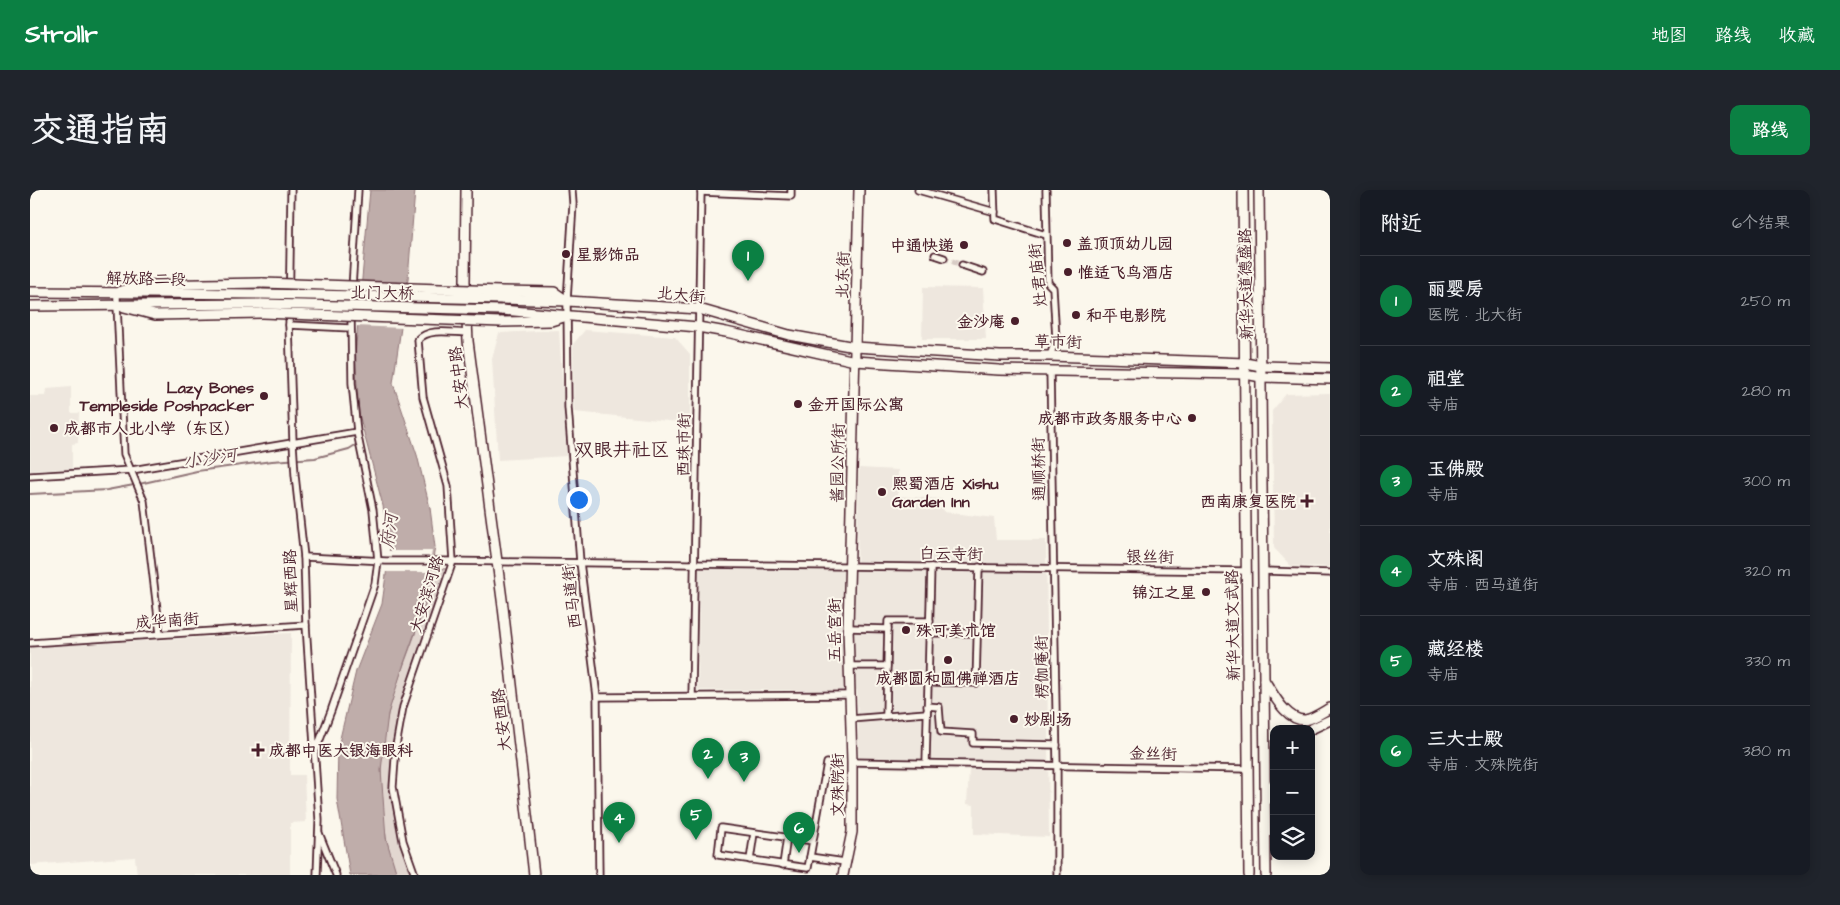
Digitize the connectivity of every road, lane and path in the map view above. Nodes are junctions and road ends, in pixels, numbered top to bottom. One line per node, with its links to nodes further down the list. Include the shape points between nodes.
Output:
1 (291, 190): 30 (street, 星辉西路)
2 (358, 190): 32 (street)
3 (466, 190): 33 (main road, 大安中路)
4 (572, 190): 23 (street, 西马道街)
5 (791, 190): 12 (street, via 791,196)
6 (859, 190): 34 (main road, 北东街)
7 (918, 190): 13 (street)
8 (994, 190): 13 (street)
9 (1046, 190): 14 (street, 灶君庙街)
10 (1243, 190): 37 (main road, 新华大道德盛路)
11 (1259, 190): 38 (main road, 新华大道德盛路)
12 (701, 191): 27 (street, 西珠市街)
13 (995, 212): 14 (street, via 995,219)
14 (1046, 235): 35 (street, 灶君庙街, via 1048,283 1053,288 1056,339)
15 (935, 255): 16 (street)
16 (944, 258)
17 (962, 265): 18 (street)
18 (983, 272)
19 (30, 292): 20 (main road, 解放路二段)
20 (117, 292): 21 (main road, 解放路二段); 22 (main road, bridge, via 144,285 263,283); 24 (street)
21 (262, 294): 22 (main road, 北门大桥, bridge)
22 (501, 295): 23 (main road, 北大街)
23 (567, 301): 27 (main road, 北大街); 29 (street, 西马道街)
24 (117, 305): 25 (main road, 解放路二段); 26 (main road, 解放路二段); 46 (street, via 124,454)
25 (30, 306)
26 (262, 308): 28 (main road, 北门大桥, bridge); 29 (main road, bridge, via 501,322 551,322)
27 (699, 309): 31 (street, 西珠市街); 34 (main road, 北大街, via 789,335)
28 (501, 310): 29 (main road, 北大街)
29 (567, 316): 31 (main road, 北大街); 52 (street, 西马道街, via 568,407)
30 (289, 325): 32 (street); 45 (street, 星辉西路)
31 (698, 327): 36 (main road, 北大街); 53 (street, 西珠市街)
32 (350, 328): 44 (street)
33 (468, 333): 50 (street, 大安滨河路, via 430,332 418,340 423,397 448,486); 51 (main road, 大安中路)
34 (855, 347): 35 (main road, 草市街); 36 (main road, 北东街)
35 (1050, 356): 37 (main road, 草市街)
36 (855, 361): 40 (main road, 草市街); 54 (main road, 酱园公所街)
37 (1245, 363): 38 (main road, 草市街); 41 (main road, 新华大道德盛路)
38 (1261, 366): 39 (main road, 草市街); 42 (main road, 新华大道德盛路)
39 (1330, 368)
40 (1050, 370): 41 (main road, 草市街); 57 (street, 通顺桥街)
41 (1245, 374): 42 (main road, 草市街); 58 (main road, 新华大道文武路)
42 (1261, 377): 43 (main road, 草市街); 59 (main road, 新华大道文武路)
43 (1330, 379)
44 (358, 435): 45 (street); 49 (street, via 373,510)
45 (294, 447): 46 (street); 48 (street, 星辉西路)
46 (133, 473): 47 (street); 66 (street, via 144,501)
47 (30, 476)
48 (304, 557): 49 (street, 白云寺街); 62 (street, 星辉西路)
49 (378, 561): 50 (street, 白云寺街); 84 (street, via 375,584)
50 (453, 561): 51 (street, 白云寺街); 102 (street, 大安滨河路, via 403,708 396,746 393,787 403,841)
51 (498, 562): 52 (street, 白云寺街); 103 (main road, 大安西路)
52 (580, 562): 53 (street, 白云寺街); 75 (street, 西马道街)
53 (694, 564): 54 (street, 白云寺街); 74 (street, 西珠市街)
54 (850, 566): 55 (street, 白云寺街); 63 (main road, 五岳宫街)
55 (931, 567): 56 (street, 白云寺街); 61 (street)
56 (978, 567): 57 (street, 白云寺街); 67 (street)
57 (1052, 568): 58 (street, 银丝街); 83 (street, 楞伽庵街)
58 (1246, 571): 89 (main road, 新华大道文武路)
59 (1263, 572): 60 (street); 71 (main road, 新华大道文武路)
60 (1330, 573)
61 (930, 621): 64 (street, via 888,621); 65 (street)
62 (306, 625): 66 (street, 成华南街); 84 (street, 星辉西路)
63 (848, 628): 64 (street); 69 (main road, 五岳宫街)
64 (888, 629): 70 (street)
65 (930, 633): 67 (street); 72 (street)
66 (160, 634): 68 (street, 成华南街)
67 (977, 634): 72 (street, via 976,683)
68 (30, 643)
69 (849, 666): 70 (street); 73 (main road, 五岳宫街)
70 (887, 666): 79 (street)
71 (1264, 680): 77 (main road, via 1294,716 1310,719); 91 (main road, 新华大道文武路)
72 (929, 682): 76 (street)
73 (849, 695): 74 (street); 80 (main road, 文殊院街)
74 (692, 696): 75 (street)
75 (597, 697): 104 (street, 西马道街)
76 (927, 706): 78 (street); 83 (street, via 939,707 941,732 973,734 973,743)
77 (1330, 708)
78 (926, 714): 79 (street); 87 (street)
79 (886, 716): 80 (street)
80 (850, 719): 85 (main road, 文殊院街)
81 (1330, 720): 82 (main road)
82 (1315, 727)
83 (1057, 744): 88 (street, 楞伽庵街)
84 (314, 754): 92 (street, 星辉西路)
85 (852, 762): 87 (street, 金丝街); 98 (main road, 文殊院街, via 852,832)
86 (827, 763): 95 (street)
87 (926, 763): 88 (street, 金丝街)
88 (1057, 764): 89 (street, 金丝街); 106 (street, 楞伽庵街)
89 (1248, 769): 107 (main road, 新华大道文武路)
90 (1270, 791): 91 (main road)
91 (1265, 802): 108 (main road, 新华大道文武路)
92 (318, 831): 100 (street, 星辉西路); 101 (street)
93 (754, 833): 94 (street); 97 (street); 97 (street, via 722,828 718,856)
94 (787, 837): 95 (street); 99 (street)
95 (813, 841): 96 (street)
96 (810, 857): 98 (street); 99 (street, via 808,868)
97 (750, 860): 99 (street)
98 (845, 862): 105 (main road, 文殊院街)
99 (783, 865)
100 (317, 875)
101 (336, 875)
102 (415, 875)
103 (534, 875)
104 (599, 875)
105 (843, 875)
106 (1056, 875)
107 (1249, 875)
108 (1266, 875)

